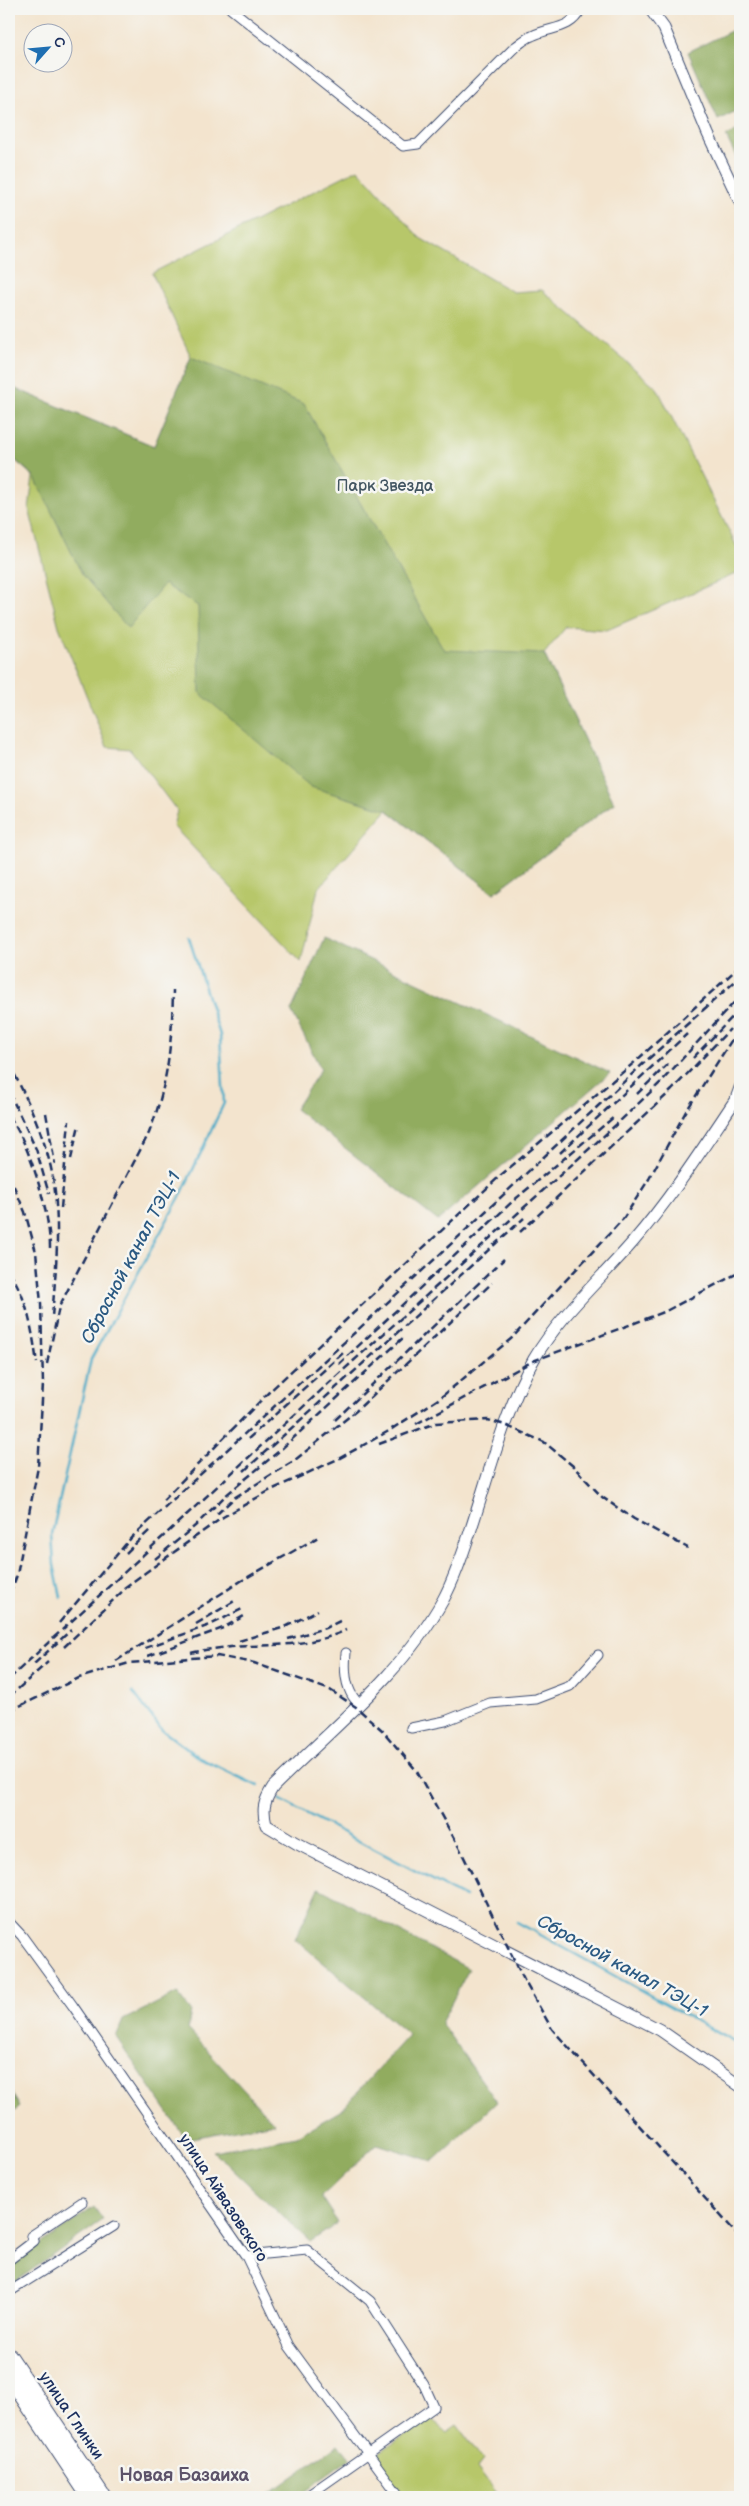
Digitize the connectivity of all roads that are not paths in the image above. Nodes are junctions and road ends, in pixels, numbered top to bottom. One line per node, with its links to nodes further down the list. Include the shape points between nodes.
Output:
1 (231, 9): 2 (street, via 404,146 418,144 515,47 532,35 571,23)
2 (581, 9)
3 (650, 9): 4 (main road, via 664,28)
4 (740, 202)
5 (740, 1088): 8 (main road, via 736,1099 661,1208 568,1312 533,1361 506,1425 444,1599 397,1664)
6 (346, 1653): 8 (street, via 344,1673 353,1698)
7 (598, 1655): 9 (street, via 570,1686 545,1696 490,1703 445,1720)
8 (359, 1704): 11 (main road, via 273,1787 264,1800 266,1825 354,1874 660,2030)
9 (411, 1728)
10 (9, 1922): 14 (street, улица Айвазовского, via 67,1998)
11 (740, 2086)
12 (82, 2202): 15 (street, via 31,2236 34,2242)
13 (114, 2226): 16 (street)
14 (246, 2256): 19 (street, улица Айвазовского, via 289,2346); 19 (street, via 307,2250 370,2301 424,2385 434,2407)
15 (9, 2260)
16 (9, 2292)
17 (9, 2355): 20 (highway, улица Глинки)
18 (9, 2377): 20 (highway, улица Глинки)
19 (368, 2453): 22 (street); 23 (street, улица Айвазовского)
20 (89, 2491): 21 (highway, улица Глинки)
21 (104, 2497)
22 (306, 2497)
23 (400, 2497)

